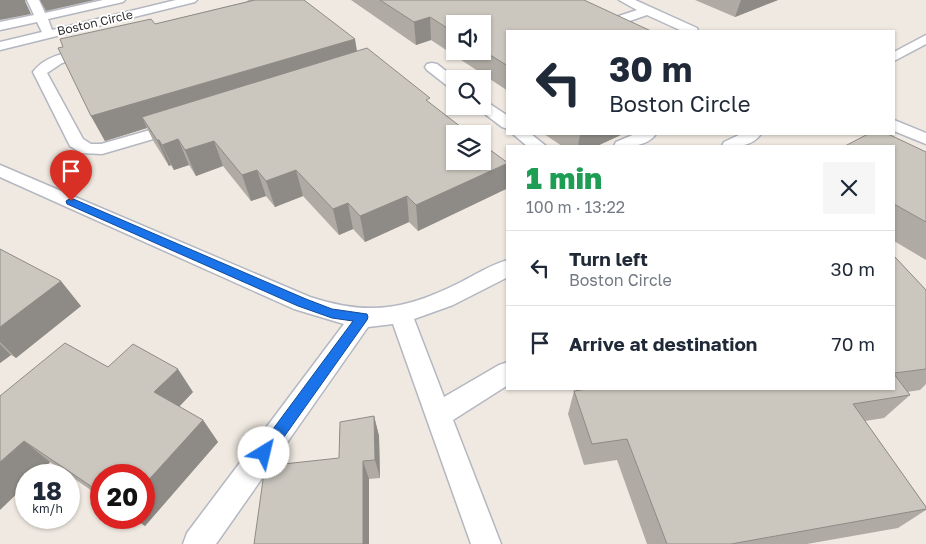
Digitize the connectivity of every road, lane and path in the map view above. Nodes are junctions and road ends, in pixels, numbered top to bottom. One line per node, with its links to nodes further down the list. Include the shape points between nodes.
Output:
1 (32, 0): 7 (lane)
2 (119, 0): 7 (lane)
3 (191, 0): 5 (lane, Boston Circle)
4 (625, 0): 6 (lane)
5 (155, 9): 8 (lane); 12 (lane, Boston Circle)
6 (648, 11): 10 (lane, via 614,22); 11 (lane)
7 (41, 17): 9 (lane); 12 (lane)
8 (164, 20)
9 (0, 26)
10 (624, 30)
11 (690, 30)
12 (49, 34): 14 (lane, Boston Circle)
13 (926, 39): 16 (lane)
14 (0, 46)
15 (103, 49): 20 (lane, via 54,61 40,72 76,142 87,149 102,149)
16 (895, 56)
17 (432, 67): 18 (lane)
18 (446, 78)
19 (491, 112): 21 (lane)
20 (195, 122)
21 (506, 123)
22 (895, 125): 26 (lane)
23 (522, 135): 27 (lane)
24 (646, 135): 28 (lane)
25 (750, 135): 29 (lane)
26 (926, 139)
27 (537, 145)
28 (624, 145)
29 (732, 145)
30 (0, 170): 33 (lane, via 302,302 332,313)
31 (506, 268): 32 (lane, via 430,307)
32 (401, 315): 33 (lane); 35 (lane)
33 (362, 317): 36 (lane)
34 (506, 373): 35 (lane)
35 (438, 415): 37 (lane)
36 (198, 544)
37 (486, 544)

